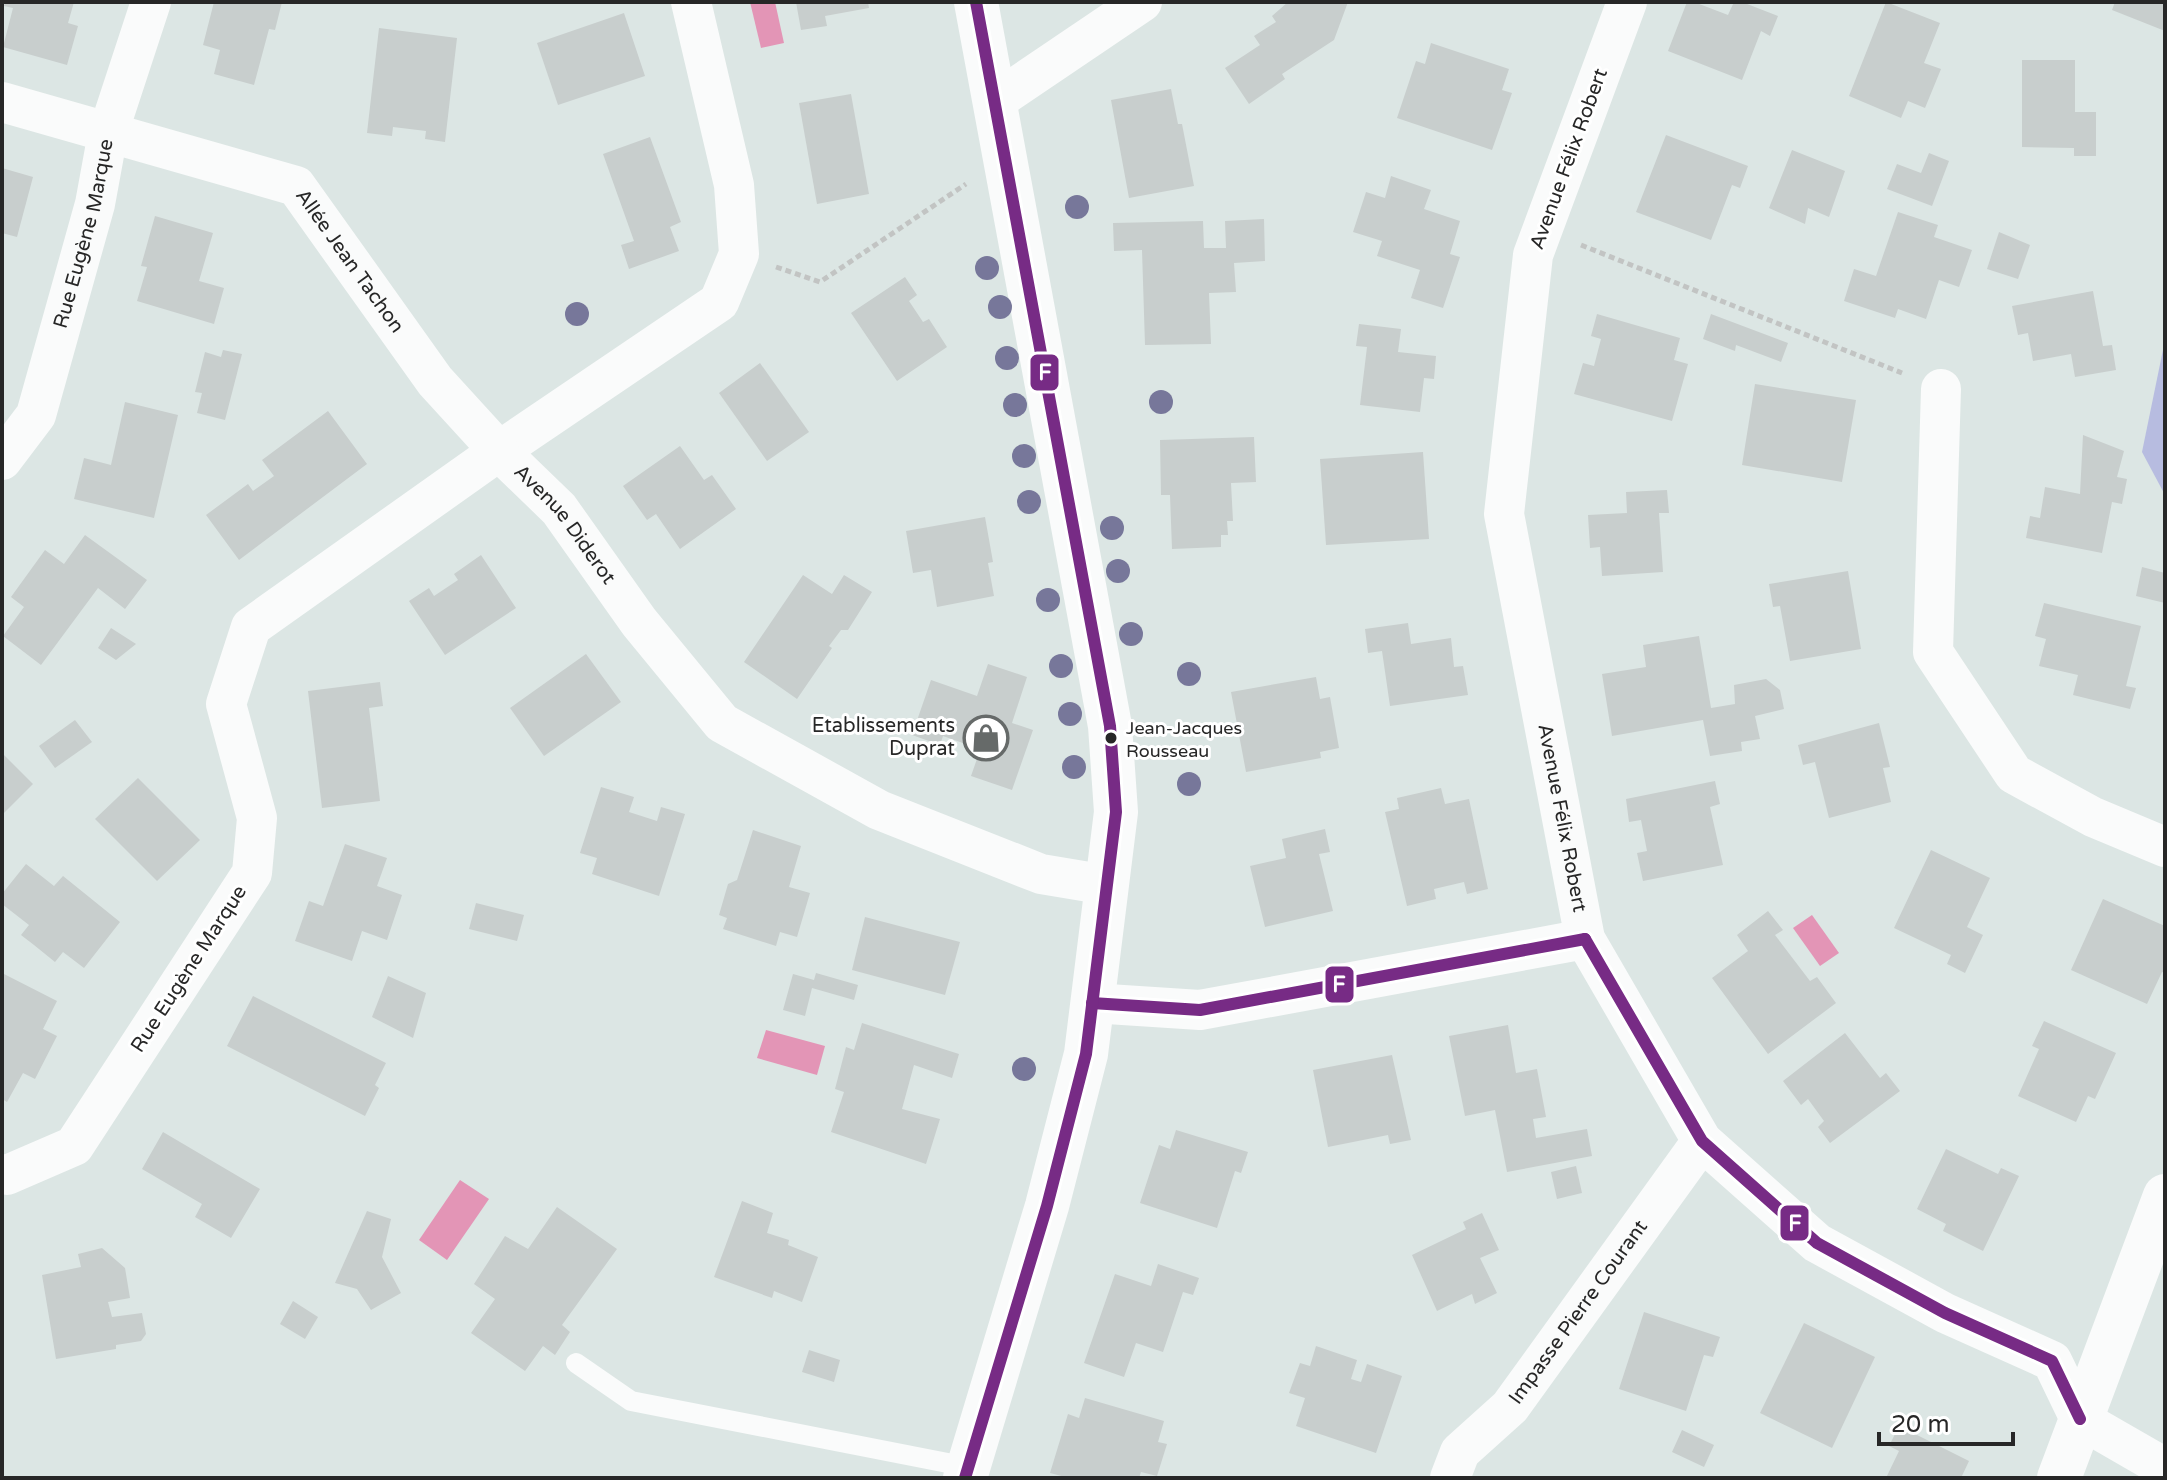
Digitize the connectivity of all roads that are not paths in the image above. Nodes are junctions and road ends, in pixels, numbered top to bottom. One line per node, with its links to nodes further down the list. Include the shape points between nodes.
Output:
1 (151, 2): 8 (street, Rue Eugène Marque)
2 (691, 2): 10 (street, Avenue Diderot, via 734,185 739,254 719,302)
3 (976, 2): 7 (street)
4 (1142, 2): 7 (street)
5 (1627, 2): 14 (street, Avenue Félix Robert, via 1533,255 1504,514)
6 (2, 102): 8 (street, Allée Jean Tachon)
7 (994, 102): 13 (street, via 1110,726 1116,812)
8 (108, 133): 10 (street, Allée Jean Tachon, via 296,186 435,381); 11 (street, Rue Eugène Marque, via 95,204 36,415)
9 (1941, 389): 12 (street, via 1933,652 2014,774 2093,817)
10 (499, 451): 13 (street, Avenue Diderot, via 559,509 639,622 722,723 879,810 1041,874); 17 (street, Rue Eugène Marque, via 251,627 226,704 257,818 252,873 74,1146)
11 (2, 460)
12 (2165, 847)
13 (1107, 885): 15 (street)
14 (1585, 939): 15 (street, via 1200,1010); 16 (street, Avenue Félix Robert)
15 (1092, 1003): 22 (street, via 1086,1054 1047,1206)
16 (1702, 1141): 20 (street, Avenue Félix Robert, via 1817,1243 1945,1313 2052,1361); 23 (street, Impasse Pierre Courant, via 1510,1407 1460,1452)
17 (2, 1174)
18 (2165, 1196): 20 (street)
19 (576, 1363): 22 (lane, via 631,1401)
20 (2080, 1419): 21 (street); 24 (street)
21 (2165, 1468)
22 (967, 1473)
23 (1450, 1478)
24 (2059, 1478)

